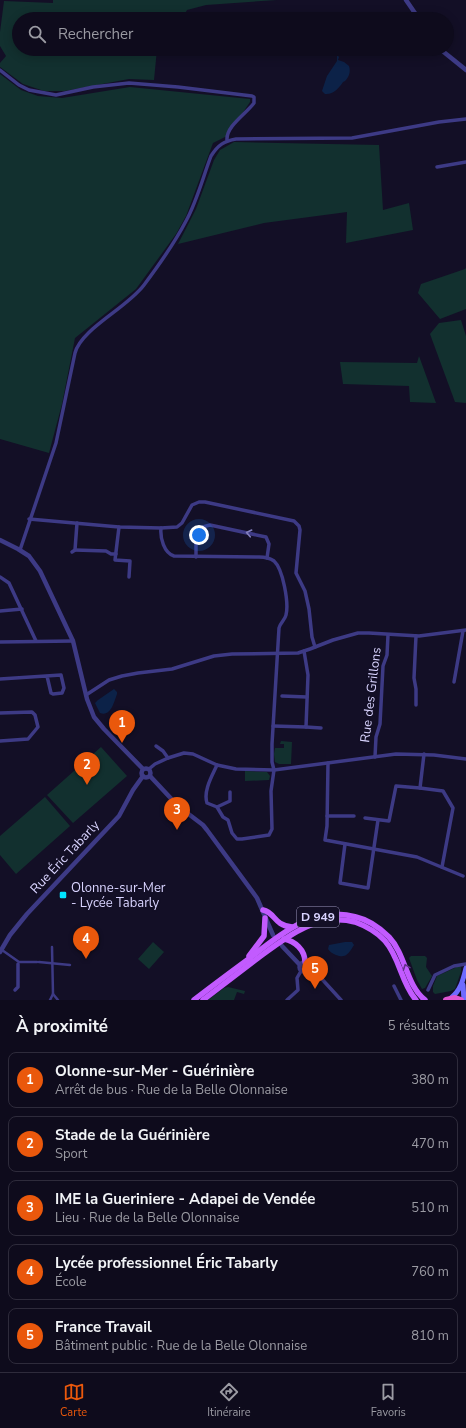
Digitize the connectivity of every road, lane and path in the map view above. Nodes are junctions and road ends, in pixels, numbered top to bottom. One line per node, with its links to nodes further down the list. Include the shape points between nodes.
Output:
1 (406, 0): 2 (street)
2 (414, 12)
3 (449, 56): 5 (street)
4 (0, 70): 7 (street, via 29,90 56,95 129,83 252,96 254,103 229,131)
5 (466, 70)
6 (466, 119): 7 (street, via 352,138)
7 (227, 140): 10 (street, via 220,144 211,156 187,220 143,286 79,343 56,443)
8 (466, 162): 9 (street)
9 (437, 167)
10 (29, 519): 11 (street); 15 (street)
11 (77, 523): 12 (street); 16 (street, via 73,551 106,551)
12 (119, 527): 13 (street); 16 (street)
13 (161, 528): 17 (street, via 161,538 170,555); 29 (street, via 180,525 192,505 199,502 294,521 300,530 296,574 305,591)
14 (0, 540): 15 (street)
15 (20, 550): 27 (street, via 29,556 40,571)
16 (116, 554): 20 (street, via 115,560 130,561)
17 (196, 556): 18 (street); 18 (street, one-way to 17, via 269,544 266,537 210,526 197,531)
18 (267, 558): 31 (street, via 274,561 279,568 285,591 286,612 279,628)
19 (0, 577): 21 (street, via 9,584)
20 (129, 577)
21 (22, 609): 22 (street); 26 (street)
22 (0, 611)
23 (464, 631): 25 (street); 34 (street)
24 (388, 635): 25 (street); 29 (street, via 358,633); 46 (street, Rue des Grillons, via 387,655 382,666 380,724 376,737)
25 (416, 636): 38 (street)
26 (36, 641): 27 (street); 28 (street)
27 (72, 641): 35 (street)
28 (0, 642)
29 (315, 647): 30 (street)
30 (304, 651): 31 (street); 37 (street, via 308,675)
31 (279, 654): 35 (street, via 222,655 172,669 138,672 109,680); 40 (street)
32 (47, 676): 32 (street, via 60,675 64,691 51,693); 33 (street)
33 (0, 679)
34 (454, 682)
35 (86, 695): 51 (street, via 90,710 98,722)
36 (282, 696): 37 (street)
37 (307, 697): 41 (street)
38 (416, 705)
39 (0, 713): 43 (street, via 32,712 36,715 38,727 28,739)
40 (273, 726): 41 (street); 53 (street)
41 (306, 727): 42 (street)
42 (321, 728)
43 (0, 741)
44 (156, 746): 47 (street)
45 (424, 754): 46 (street); 48 (street); 56 (street)
46 (375, 757): 49 (street)
47 (168, 758): 50 (street, via 184,753 193,754); 52 (street)
48 (466, 759)
49 (328, 763): 53 (street); 59 (street)
50 (217, 765): 53 (street, via 230,769); 58 (street, via 207,788 206,800 210,806)
51 (144, 769): 52 (street); 54 (street)
52 (149, 769): 55 (street)
53 (274, 770): 58 (street, via 272,829 269,835 237,839 230,822 223,817)
54 (143, 776): 55 (street); 75 (street, Rue Éric Tabarly, via 119,816 27,914)
55 (150, 776): 67 (street, via 178,806 203,825)
56 (420, 788): 62 (street, via 396,786 390,819); 65 (street, via 443,792 453,808)
57 (230, 792): 58 (street, via 230,801)
58 (217, 807)
59 (328, 816): 60 (street); 63 (street, via 325,840)
60 (354, 816)
61 (365, 818): 62 (street)
62 (378, 820): 64 (street)
63 (345, 844): 64 (street); 64 (street, via 340,884 368,888)
64 (374, 850): 65 (street, via 416,857)
65 (442, 867): 66 (street)
66 (463, 876)
67 (263, 910): 68 (street); 69 (main road, via 270,913 280,924)
68 (265, 918): 70 (street); 76 (main road, via 264,936)
69 (294, 929): 71 (main road, D 949); 72 (main road); 76 (main road, D 949); 98 (main road, D 949, via 336,920 350,921 369,928 380,936 393,953); 99 (main road, D 949, one-way to 69, via 416,990 394,943 372,923 336,914 314,918)
70 (273, 935)
71 (284, 939): 72 (main road); 94 (main road, D 949)
72 (295, 942): 79 (main road, via 304,955)
73 (52, 946): 77 (street)
74 (282, 946): 79 (street)
75 (1, 951): 77 (street, via 18,962)
76 (245, 961): 93 (main road, D 949)
77 (53, 963): 81 (street); 89 (street)
78 (18, 964): 87 (street)
79 (303, 964): 83 (street, via 309,965); 84 (street, via 300,968)
80 (466, 964): 88 (street, via 454,966 435,975)
81 (70, 965)
82 (466, 968): 85 (main road)
83 (309, 969): 84 (street, via 306,972); 96 (street, via 324,980)
84 (302, 971): 95 (street, via 298,978 298,990)
85 (462, 983): 90 (main road, via 459,991); 101 (main road)
86 (394, 986): 97 (street)
87 (16, 990)
88 (428, 990)
89 (54, 994): 91 (street); 92 (street)
90 (448, 999): 100 (highway)
91 (50, 1000)
92 (58, 1000)
93 (194, 1000)
94 (203, 1000)
95 (287, 1000)
96 (341, 1000)
97 (401, 1000)
98 (416, 1000)
99 (425, 1000)
100 (461, 1000)
101 (464, 1000)

